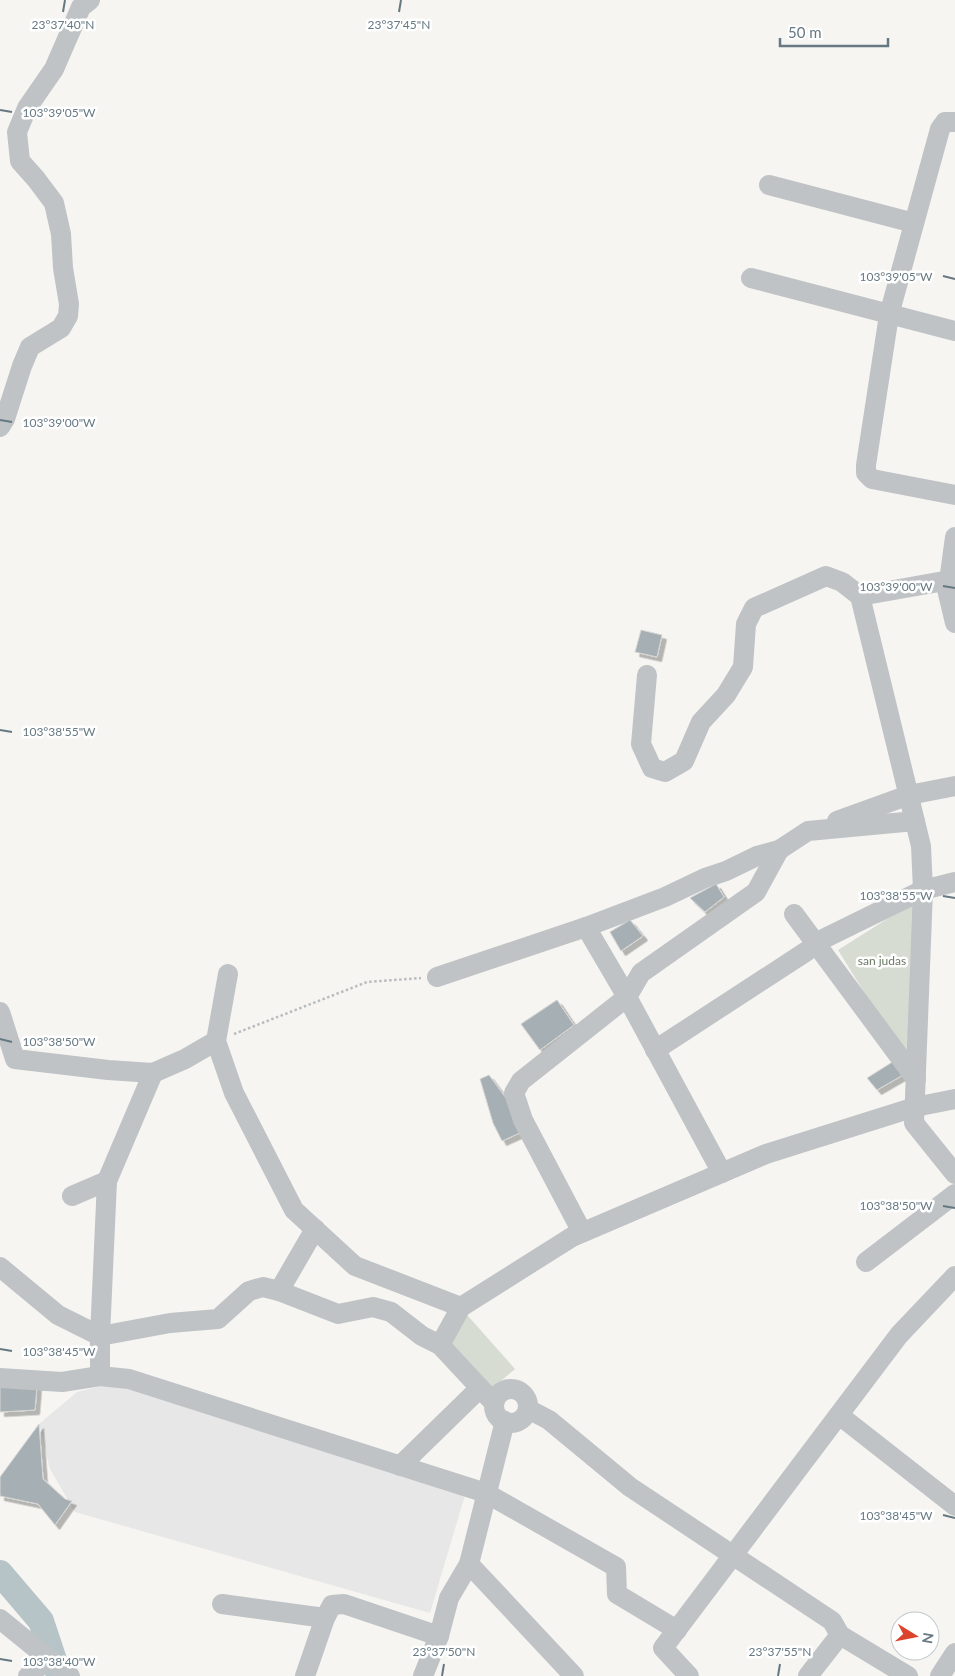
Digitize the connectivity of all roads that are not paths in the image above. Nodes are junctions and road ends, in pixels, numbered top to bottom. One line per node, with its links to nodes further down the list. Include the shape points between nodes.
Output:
1 (90, 0): 8 (street, via 81,6 54,69 27,108 17,132 20,161 54,203 70,304 61,328 30,347)
2 (955, 122): 4 (street, via 945,122 940,129)
3 (769, 185): 4 (street)
4 (914, 223): 6 (street)
5 (751, 278): 6 (street)
6 (889, 315): 7 (street); 9 (street, via 866,473 872,479)
7 (955, 331)
8 (0, 426)
9 (955, 496)
10 (955, 537): 11 (street)
11 (950, 575): 12 (street); 13 (street)
12 (860, 596): 14 (street, via 842,582 826,576 754,608 746,624 743,667 726,694 701,722 684,761 665,772 652,768 641,744); 16 (street)
13 (955, 623)
14 (648, 675)
15 (955, 786): 16 (street)
16 (909, 795): 17 (street); 18 (street)
17 (915, 821): 18 (street); 21 (street, via 921,846)
18 (808, 831): 19 (street)
19 (779, 850): 23 (street); 27 (street, via 756,892 641,973)
20 (955, 882): 21 (street)
21 (923, 890): 24 (street); 32 (street)
22 (794, 914): 24 (street)
23 (586, 926): 26 (street); 27 (street)
24 (811, 947): 30 (street); 32 (street)
25 (228, 974): 29 (street)
26 (437, 977)
27 (628, 996): 30 (street); 41 (street, via 521,1081 514,1093 523,1120)
28 (0, 1012): 31 (street, via 15,1059)
29 (216, 1041): 31 (street); 40 (street, via 234,1093 294,1210)
30 (655, 1050): 35 (street)
31 (153, 1073): 37 (street)
32 (916, 1080): 34 (street)
33 (955, 1099): 34 (street)
34 (915, 1107): 35 (street, via 766,1154); 36 (street, via 914,1123)
35 (722, 1173): 41 (street)
36 (955, 1174)
37 (108, 1181): 39 (street); 47 (street)
38 (955, 1194): 42 (street)
39 (72, 1196)
40 (315, 1229): 45 (street); 46 (street, via 355,1266)
41 (582, 1232): 46 (street)
42 (866, 1262)
43 (0, 1267): 47 (street, via 58,1315)
44 (955, 1276): 54 (street, via 899,1335)
45 (279, 1290): 47 (street, via 263,1287 249,1291 218,1318); 48 (street, via 338,1314 373,1306 391,1312 422,1336)
46 (461, 1307): 48 (street)
47 (100, 1336): 49 (street)
48 (440, 1345): 51 (street)
49 (100, 1376): 50 (street, via 62,1382); 56 (street, via 129,1380)
50 (0, 1378)
51 (480, 1388): 52 (street); 56 (street)
52 (494, 1402): 53 (street, via 501,1391 514,1388 526,1395); 55 (street, via 497,1416)
53 (528, 1409): 55 (street, via 521,1420 515,1423); 59 (street, via 549,1420 630,1487)
54 (839, 1415): 58 (street); 59 (street)
55 (505, 1421): 57 (street)
56 (400, 1466): 57 (street)
57 (486, 1493): 60 (street); 64 (street, via 616,1567 617,1594)
58 (955, 1506)
59 (733, 1556): 64 (street); 65 (street, via 832,1622)
60 (469, 1564): 66 (street, via 449,1598); 74 (street)
61 (222, 1604): 62 (street)
62 (325, 1618): 66 (street, via 332,1605 344,1604); 72 (street)
63 (0, 1619): 68 (street)
64 (677, 1630): 75 (street, via 663,1648)
65 (840, 1635): 69 (street); 76 (street)
66 (439, 1636): 73 (street)
67 (955, 1653): 77 (street)
68 (48, 1659): 70 (street); 71 (street)
69 (907, 1675)
70 (28, 1676)
71 (70, 1676)
72 (305, 1676)
73 (423, 1676)
74 (574, 1676)
75 (689, 1676)
76 (808, 1676)
77 (940, 1676)

